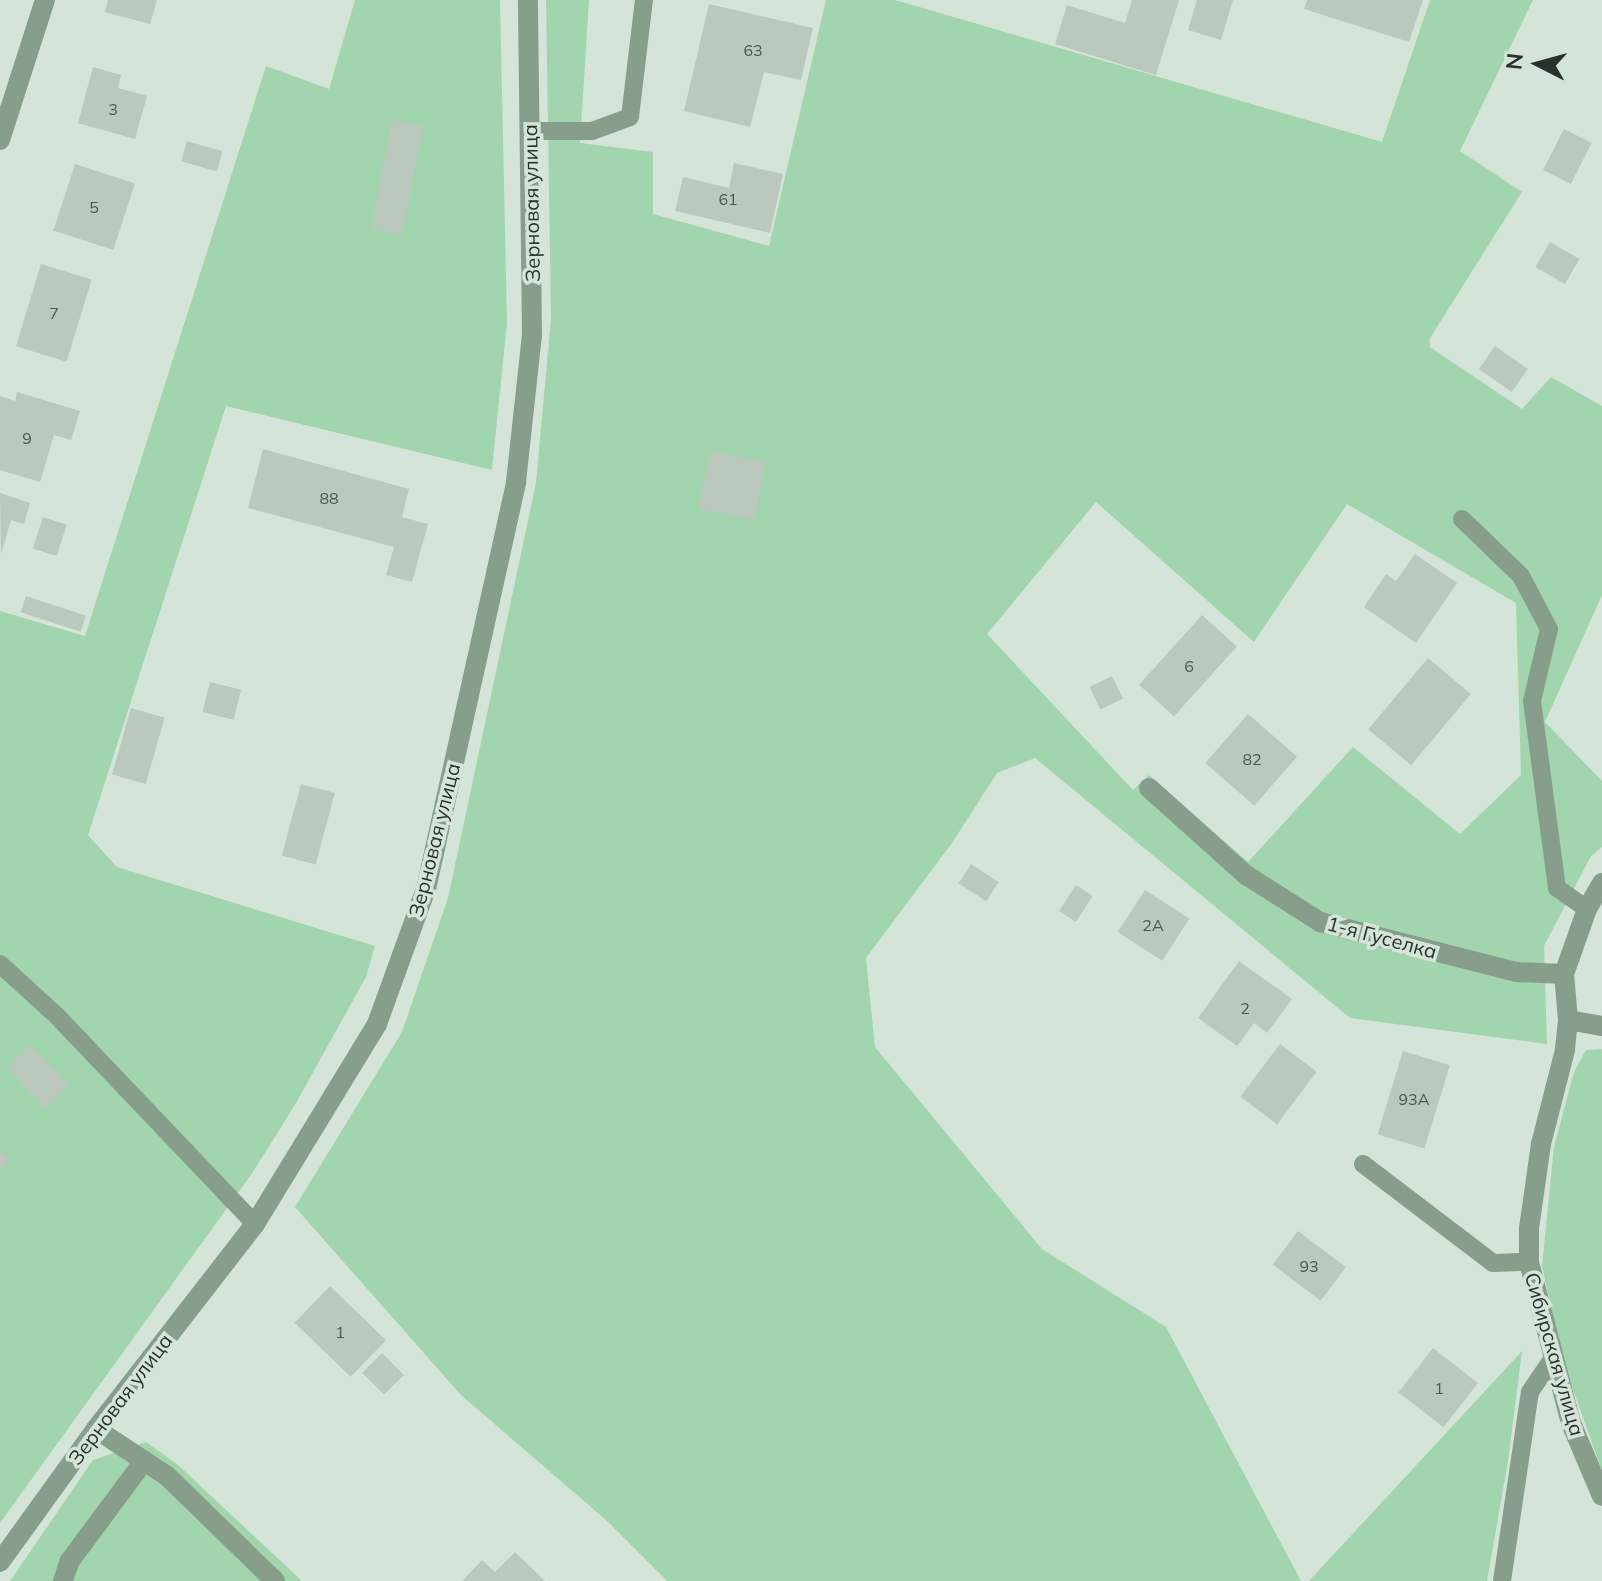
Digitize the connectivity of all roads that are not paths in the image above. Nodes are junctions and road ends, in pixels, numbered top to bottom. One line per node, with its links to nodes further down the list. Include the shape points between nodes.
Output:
1 (45, 0): 5 (street)
2 (528, 0): 4 (street, Зерновая улица)
3 (644, 0): 4 (lane, via 630,117 592,131)
4 (530, 131): 15 (street, Зерновая улица, via 532,335 516,482 426,889 377,1024)
5 (0, 140)
6 (1462, 519): 9 (lane, via 1521,576 1549,629 1532,701 1557,888)
7 (1149, 788): 11 (street, 1-я Гуселка, via 1246,875 1320,922 1516,972)
8 (1602, 883): 9 (street)
9 (1587, 909): 11 (street)
10 (0, 964): 15 (lane, via 68,1027)
11 (1564, 974): 12 (street, Сибирская улица)
12 (1568, 1020): 13 (street); 16 (street, Сибирская улица, via 1541,1144)
13 (1602, 1026)
14 (1363, 1164): 16 (lane, via 1493,1263)
15 (255, 1224): 18 (street, Зерновая улица)
16 (1529, 1262): 17 (street, Сибирская улица)
17 (1552, 1359): 20 (street, Сибирская улица, via 1571,1423); 24 (lane, via 1530,1392)
18 (96, 1429): 19 (street); 21 (street, Зерновая улица)
19 (144, 1461): 22 (street, via 69,1562); 23 (street, via 167,1476)
20 (1602, 1496)
21 (0, 1562)
22 (63, 1581)
23 (275, 1581)
24 (1502, 1581)

